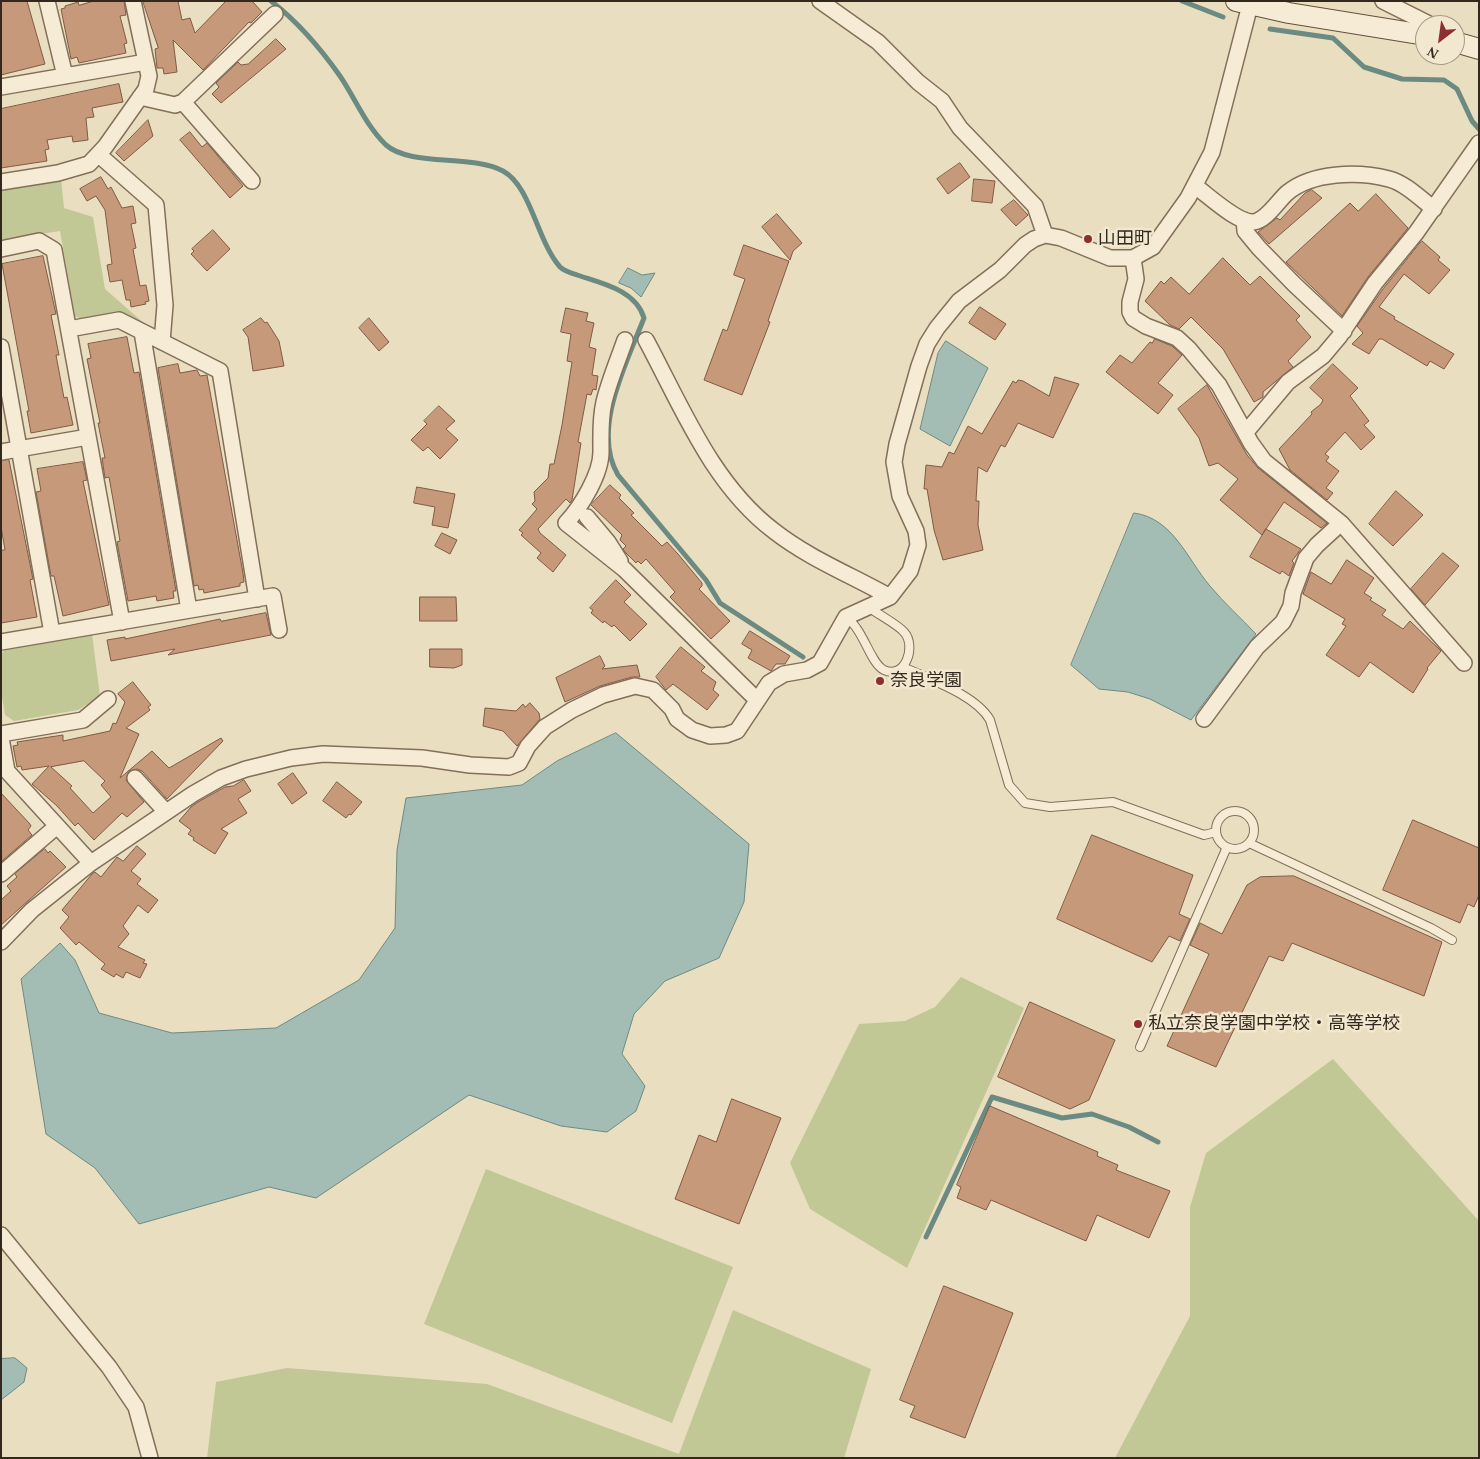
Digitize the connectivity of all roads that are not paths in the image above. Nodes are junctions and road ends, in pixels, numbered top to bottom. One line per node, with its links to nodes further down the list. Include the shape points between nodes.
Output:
1 (47, 1): 13 (street)
2 (133, 1): 12 (street)
3 (820, 1): 24 (street, via 878,42 942,101 960,128 1035,206)
4 (1383, 1): 7 (street)
5 (1243, 3): 8 (main road); 21 (street, via 1212,152)
6 (275, 14): 16 (street)
7 (1415, 17)
8 (1415, 33)
9 (1465, 42): 11 (street)
10 (1465, 45): 11 (main road)
11 (1478, 48)
12 (146, 62): 13 (street); 15 (street, via 149,76)
13 (66, 76): 14 (street)
14 (1, 87)
15 (140, 97): 16 (street, via 175,104); 18 (street)
16 (183, 102): 19 (street)
17 (1479, 143): 22 (street)
18 (99, 155): 20 (street, via 89,164 58,173); 32 (street, via 156,205 165,305)
19 (252, 181)
20 (1, 182)
21 (1195, 186): 23 (street); 26 (street, via 1163,235 1143,255)
22 (1434, 208): 23 (street, via 1390,179 1330,176 1301,183 1260,220); 28 (street, via 1375,283)
23 (1244, 220): 28 (street, via 1246,231 1259,248)
24 (1045, 235): 26 (street, via 1061,238 1110,258); 41 (street, via 1025,245 1000,270 959,302 927,344 894,462 900,496 911,517 918,545 910,571)
25 (1, 249): 27 (street, via 39,241 54,250)
26 (1133, 258): 34 (street, via 1136,279 1130,302 1133,318 1177,338 1189,349 1220,385)
27 (69, 329): 29 (street, via 119,320); 35 (street)
28 (1344, 330): 34 (street, via 1323,356 1288,382)
29 (142, 332): 32 (street); 44 (street)
30 (625, 340): 40 (street, via 604,402 599,431 599,464 577,510 566,523)
31 (646, 340): 41 (street, via 712,463 741,502 803,551)
32 (162, 342): 42 (street, via 220,371)
33 (1, 347): 36 (street)
34 (1246, 432): 39 (street, via 1264,461)
35 (88, 437): 36 (street); 46 (street)
36 (19, 449): 37 (street); 48 (street)
37 (1, 452)
38 (587, 517): 40 (street, via 608,542)
39 (1342, 523): 50 (street); 54 (street, via 1306,558 1283,622 1257,648)
40 (624, 569): 53 (street)
41 (890, 597): 43 (street)
42 (257, 599): 44 (street); 47 (street, via 273,596)
43 (870, 608): 45 (street); 51 (lane, via 905,633 910,650)
44 (189, 610): 46 (street)
45 (846, 618): 51 (lane, via 861,632 883,670 894,672); 53 (street, via 820,662 807,670 784,674 769,683)
46 (122, 622): 48 (street)
47 (279, 630)
48 (52, 634): 49 (street)
49 (1, 642)
50 (1464, 663)
51 (904, 666): 59 (lane, via 962,695 986,712 1009,785 1025,803 1050,808 1113,802 1204,835)
52 (108, 699): 55 (street, via 83,720)
53 (757, 700): 57 (street, via 736,731 726,736 710,736 685,726 653,690 635,686 603,695 552,723 528,746 519,763 509,767 422,758 323,754 282,761 221,778)
54 (1204, 719)
55 (1, 736): 58 (street, via 7,771)
56 (135, 778): 57 (street)
57 (166, 812): 62 (street)
58 (57, 826): 62 (street); 63 (street)
59 (1216, 832): 60 (lane, via 1224,815 1243,812 1254,826); 61 (lane)
60 (1250, 843): 61 (lane, via 1239,848); 64 (lane)
61 (1227, 847): 66 (lane)
62 (91, 864): 65 (street, via 32,910)
63 (1, 874)
64 (1452, 940)
65 (1, 942)
66 (1140, 1047)
67 (1, 1235): 68 (street, via 109,1366 136,1407)
68 (150, 1458)

